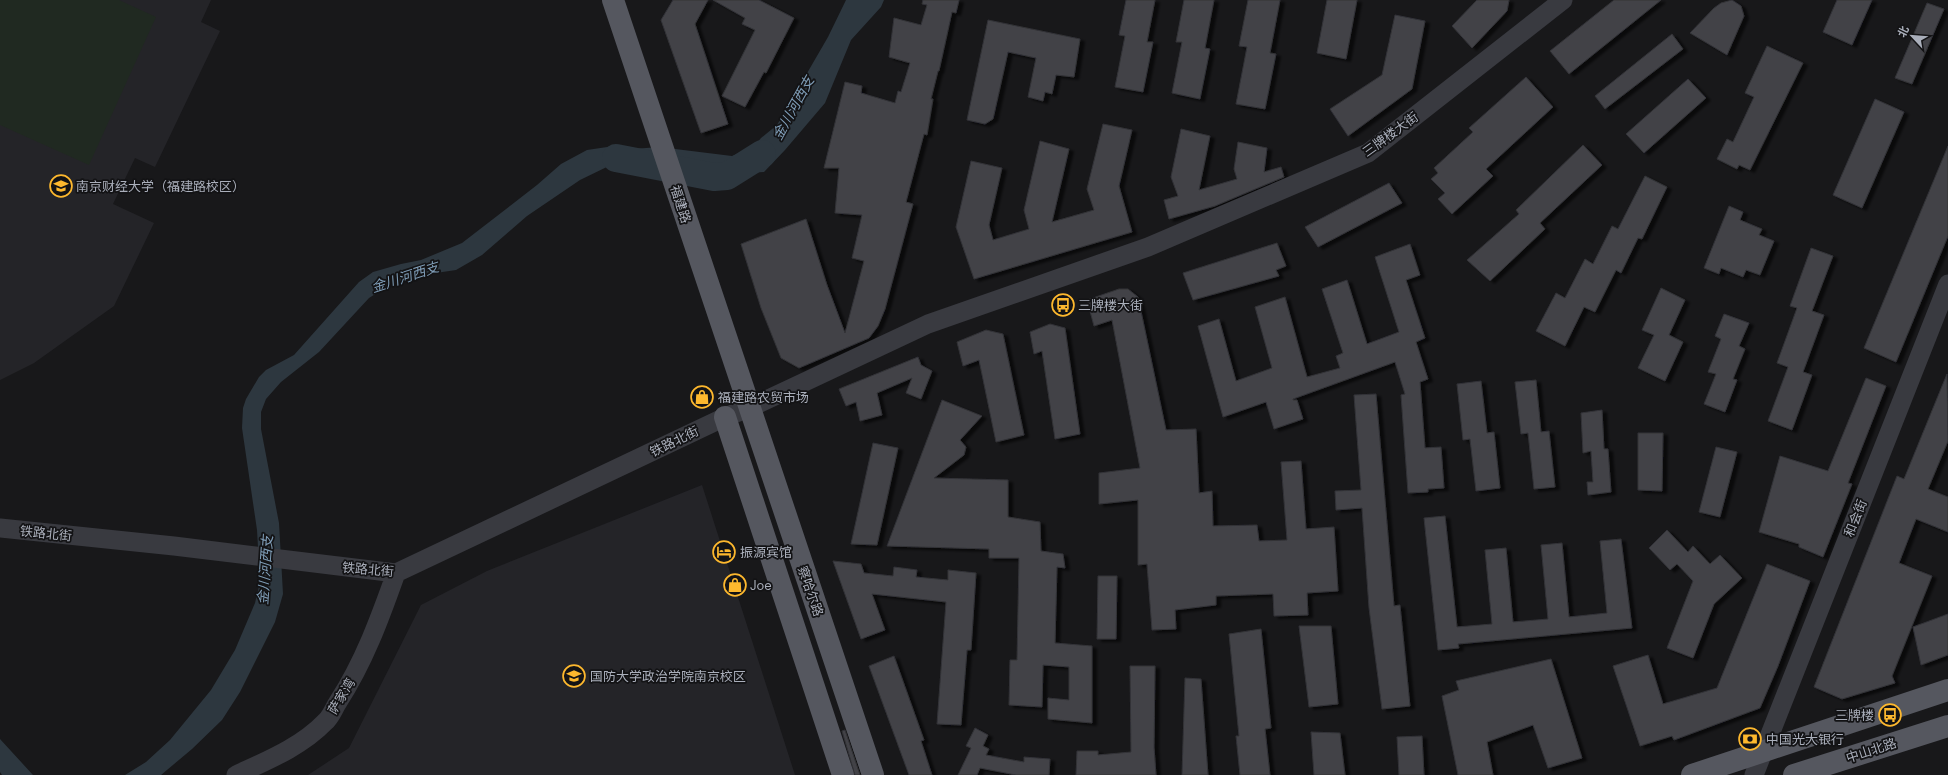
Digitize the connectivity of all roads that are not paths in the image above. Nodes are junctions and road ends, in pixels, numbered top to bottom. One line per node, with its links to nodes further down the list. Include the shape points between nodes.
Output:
1 (613, 0): 4 (main road, 福建路)
2 (1563, 0): 4 (street, 三牌楼大街, via 1368,153 1148,247 928,324)
3 (1948, 284): 10 (street, 和会街)
4 (749, 408): 5 (street, 铁路北街); 13 (main road, 察哈尔路)
5 (725, 416): 7 (street, 铁路北街); 12 (main road, 察哈尔路)
6 (0, 528): 7 (street, 铁路北街, via 209,550)
7 (396, 574): 11 (street, 萨家湾, via 374,633 350,683 326,722 295,745)
8 (1948, 690): 10 (main road)
9 (1948, 726): 16 (main road, 中山北路)
10 (1762, 751): 14 (main road); 15 (street, 和会街)
11 (236, 775)
12 (843, 775)
13 (873, 775)
14 (1692, 775)
15 (1754, 775)
16 (1794, 775)

